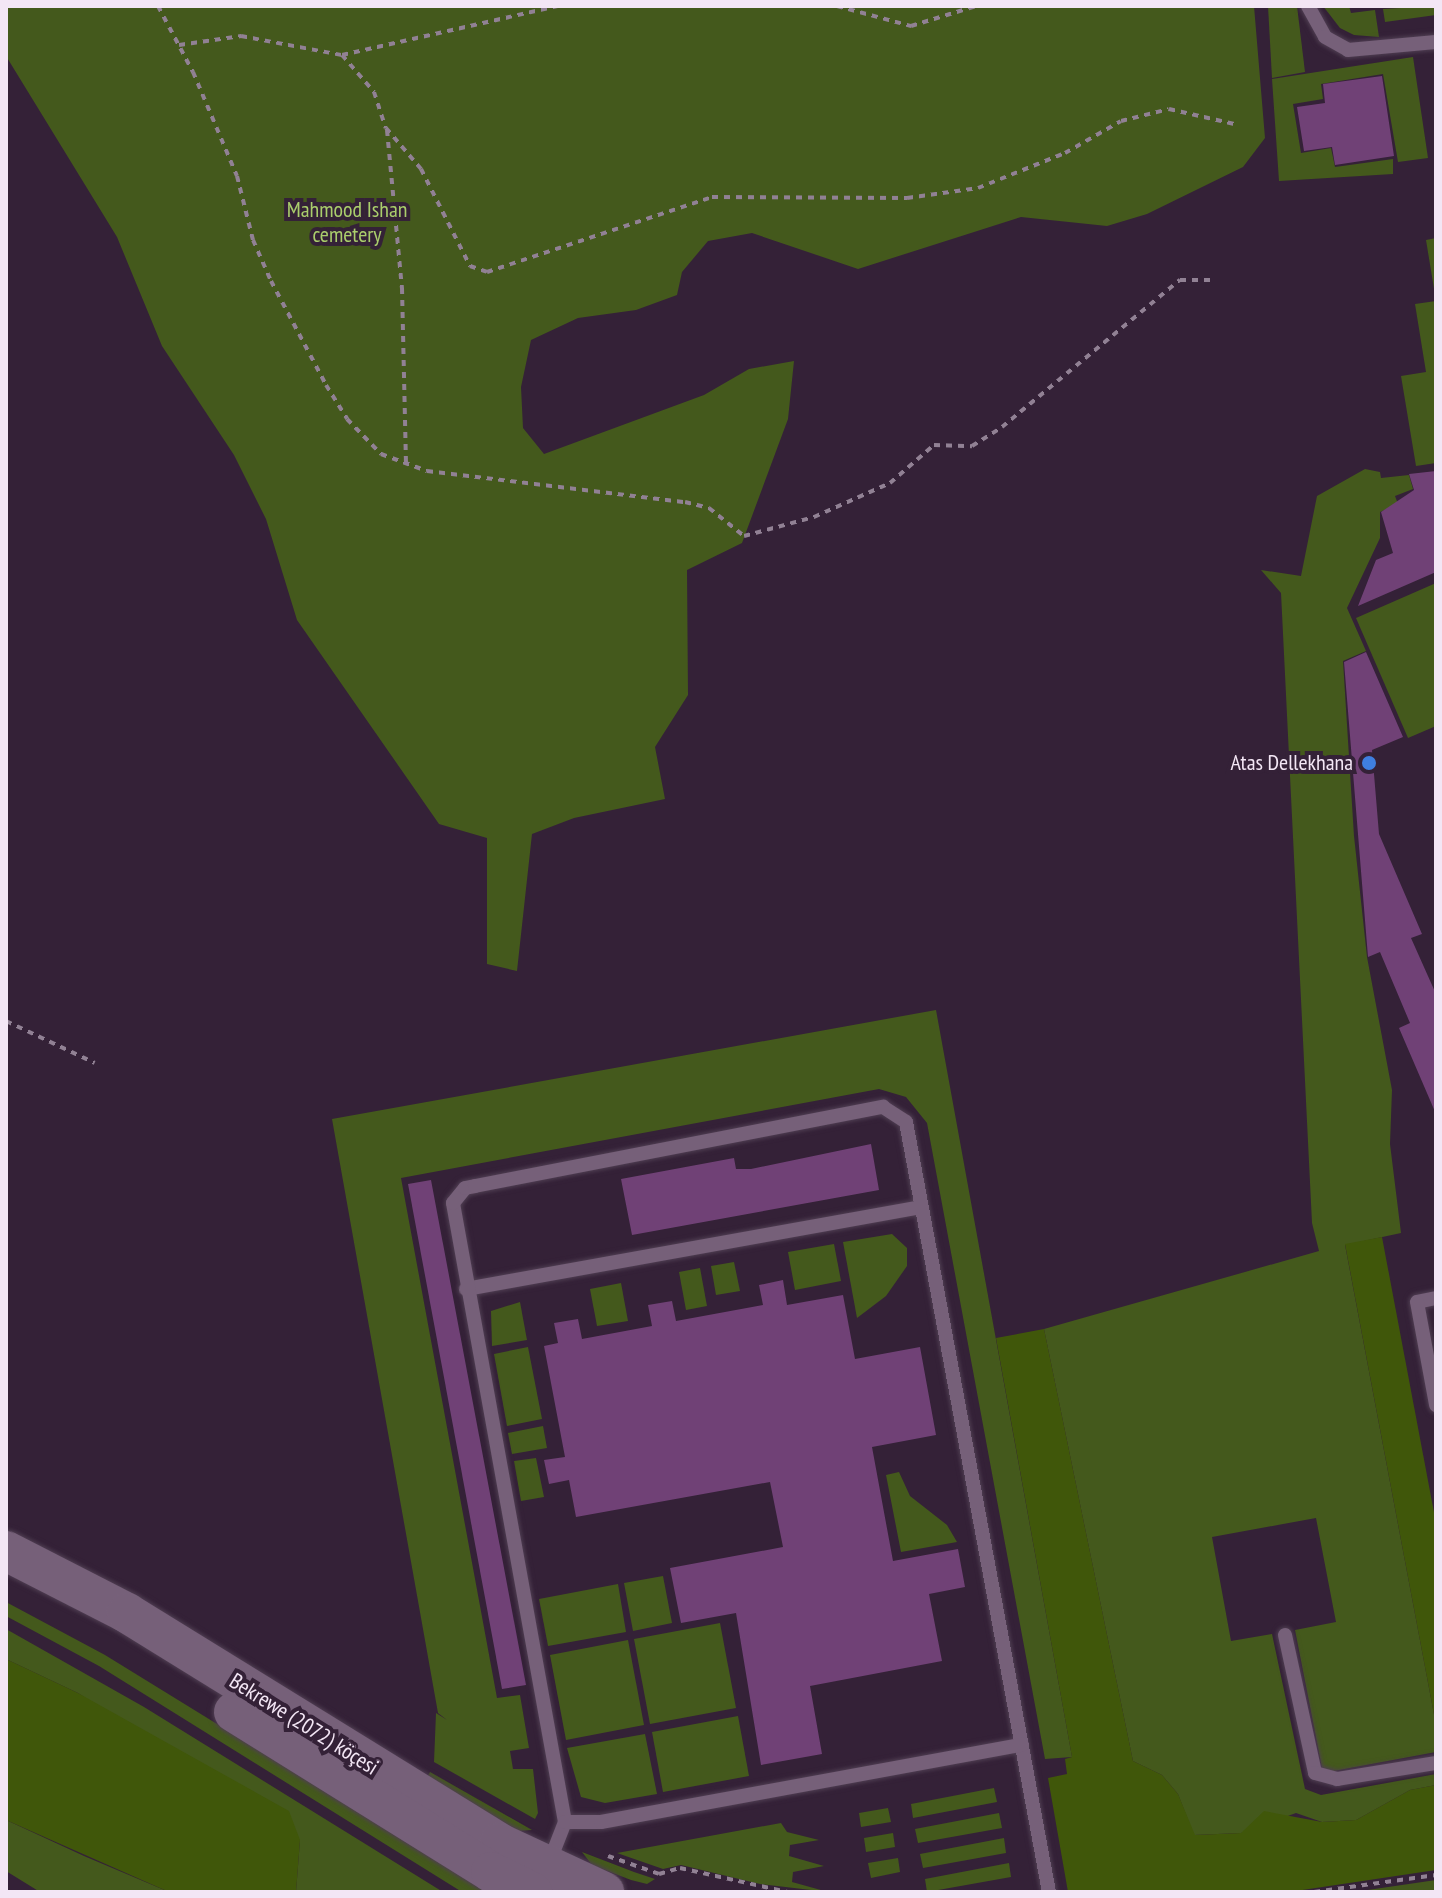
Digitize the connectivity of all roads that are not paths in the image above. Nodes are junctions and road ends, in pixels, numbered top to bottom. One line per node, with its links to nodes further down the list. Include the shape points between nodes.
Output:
1 (1308, 6): 2 (lane, via 1325,37 1348,50)
2 (1436, 42)
3 (921, 1207): 4 (lane); 4 (lane, via 906,1122 883,1107 465,1188 453,1203); 10 (lane)
4 (466, 1289): 12 (lane)
5 (1436, 1298): 6 (lane, via 1417,1302)
6 (1436, 1405)
7 (6, 1551): 12 (main road, Bekrewe (2072) köçesi, via 127,1613 442,1810)
8 (6, 1578): 12 (main road, Bekrewe (2072) köçesi, via 119,1638 427,1833)
9 (1285, 1635): 11 (lane, via 1315,1773 1337,1779)
10 (1022, 1745): 12 (lane, via 601,1822); 14 (lane)
11 (1436, 1763)
12 (551, 1854): 13 (main road, Bekrewe (2072) köçesi)
13 (604, 1892)
14 (1049, 1892)

